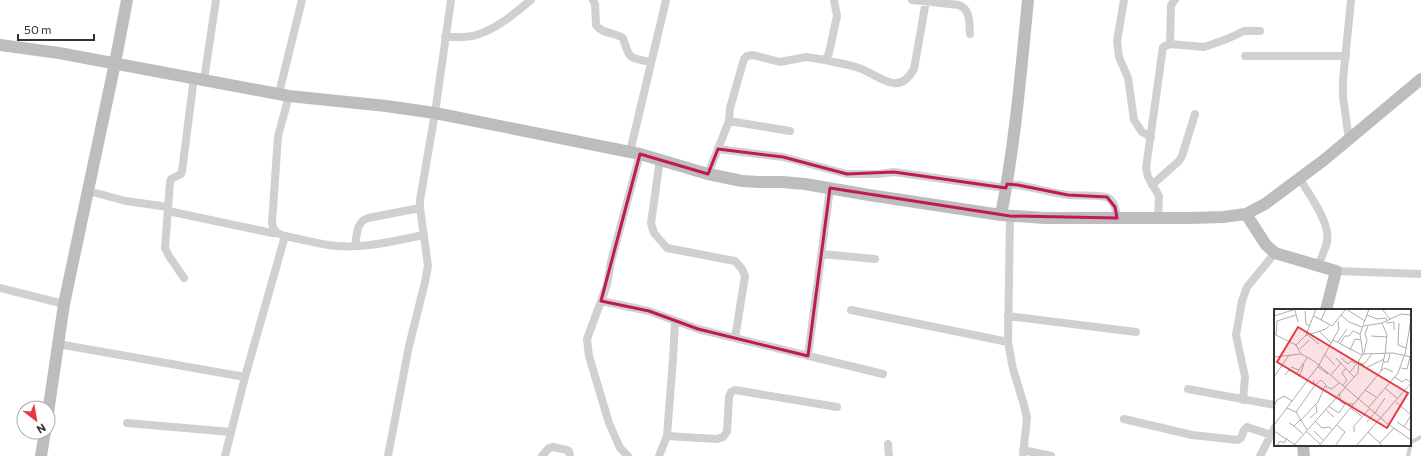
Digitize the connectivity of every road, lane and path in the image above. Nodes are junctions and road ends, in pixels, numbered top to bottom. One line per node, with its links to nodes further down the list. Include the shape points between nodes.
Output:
1 (127, 0): 24 (main road)
2 (216, 0): 25 (street)
3 (302, 0): 27 (street)
4 (451, 0): 17 (street)
5 (531, 0): 17 (street, via 487,31 475,36)
6 (593, 0): 23 (street, via 598,28 623,38 628,54 632,58)
7 (666, 0): 23 (street)
8 (834, 0): 22 (street, via 837,16 829,53)
9 (912, 0): 14 (street)
10 (1028, 0): 40 (main road)
11 (1124, 0): 32 (street, via 1117,41 1119,57 1128,78 1134,120 1142,132)
12 (1175, 0): 18 (street, via 1171,5)
13 (1351, 0): 21 (street)
14 (929, 1): 16 (street, via 964,7 968,13); 22 (street, via 914,69 909,78 892,84 859,68)
15 (1260, 31): 18 (street, via 1244,31 1204,47)
16 (970, 34)
17 (445, 37): 28 (street)
18 (1170, 44): 32 (street, via 1163,47)
19 (0, 45): 24 (main road)
20 (1245, 56): 21 (street)
21 (1346, 56): 33 (street, via 1343,80)
22 (825, 60): 30 (street, via 806,57 780,62 753,55 747,56 742,64)
23 (650, 62): 35 (street)
24 (115, 63): 25 (main road); 42 (main road)
25 (199, 79): 27 (main road); 44 (street, via 182,171 171,179)
26 (1421, 79): 33 (main road)
27 (284, 95): 28 (main road); 49 (street, via 278,136 272,223)
28 (434, 113): 35 (main road); 43 (street)
29 (1196, 114): 39 (street, via 1179,161)
30 (729, 121): 31 (street); 34 (street)
31 (790, 131)
32 (1150, 137): 39 (street, via 1146,168)
33 (1349, 140): 38 (main road)
34 (718, 149): 37 (street); 40 (street, via 783,157 847,174 894,172)
35 (635, 153): 36 (main road); 61 (street)
36 (660, 159): 37 (main road); 68 (street, via 651,223 654,233 668,248 735,261 742,269 745,276)
37 (708, 174): 41 (main road, via 742,181 798,183)
38 (1300, 179): 45 (main road); 56 (street, via 1327,231 1327,242)
39 (1152, 184): 48 (street, via 1159,196)
40 (1007, 186): 46 (main road); 47 (street, via 1018,185 1068,195 1107,198 1115,207)
41 (830, 188): 46 (main road); 54 (street)
42 (88, 191): 44 (street); 62 (main road)
43 (420, 208): 50 (street); 52 (street, via 362,220 358,227)
44 (168, 209): 49 (street); 59 (street, via 165,248)
45 (1246, 214): 48 (main road); 53 (main road, via 1266,245)
46 (1006, 216): 47 (main road); 65 (street)
47 (1117, 218): 48 (main road)
48 (1158, 218)
49 (276, 233): 51 (street)
50 (424, 235): 52 (street); 93 (street, via 428,266 409,346)
51 (285, 236): 52 (street, via 329,245); 73 (street)
52 (355, 246)
53 (1275, 252): 56 (main road); 76 (street, via 1247,287 1242,301 1236,335 1245,377)
54 (822, 254): 55 (street); 71 (street)
55 (875, 259)
56 (1318, 266): 57 (main road)
57 (1336, 271): 58 (street); 63 (main road)
58 (1421, 274)
59 (184, 278)
60 (0, 288): 62 (street)
61 (602, 301): 66 (street); 96 (street, via 587,339 589,356 609,423 620,448)
62 (64, 304): 70 (main road)
63 (1326, 309)
64 (851, 310): 69 (street)
65 (1008, 316): 67 (street); 69 (street)
66 (675, 321): 68 (street); 83 (street)
67 (1136, 332)
68 (735, 338): 71 (street)
69 (1008, 342): 90 (street, via 1027,418)
70 (58, 344): 73 (street); 75 (main road)
71 (808, 356): 72 (street)
72 (883, 374)
73 (245, 377): 82 (street)
74 (1188, 389): 76 (street)
75 (50, 400)
76 (1243, 400): 77 (street)
77 (1274, 405)
78 (837, 407): 83 (street, via 735,390 731,392 727,432 723,437 717,439)
79 (1124, 419): 81 (street, via 1192,435 1238,440 1247,427)
80 (127, 423): 82 (street)
81 (1273, 431): 100 (street)
82 (231, 432): 92 (street)
83 (667, 436): 97 (street)
84 (1421, 438): 86 (lane)
85 (44, 440): 91 (main road)
86 (1411, 442)
87 (888, 444): 98 (street)
88 (1303, 446): 101 (main road)
89 (1410, 446): 102 (lane)
90 (1023, 453): 99 (street)
91 (41, 456)
92 (225, 456)
93 (388, 456)
94 (542, 456): 95 (street, via 553,447 567,450)
95 (570, 456)
96 (628, 456)
97 (659, 456)
98 (889, 456)
99 (1051, 456)
100 (1260, 456)
101 (1304, 456)
102 (1408, 456)

